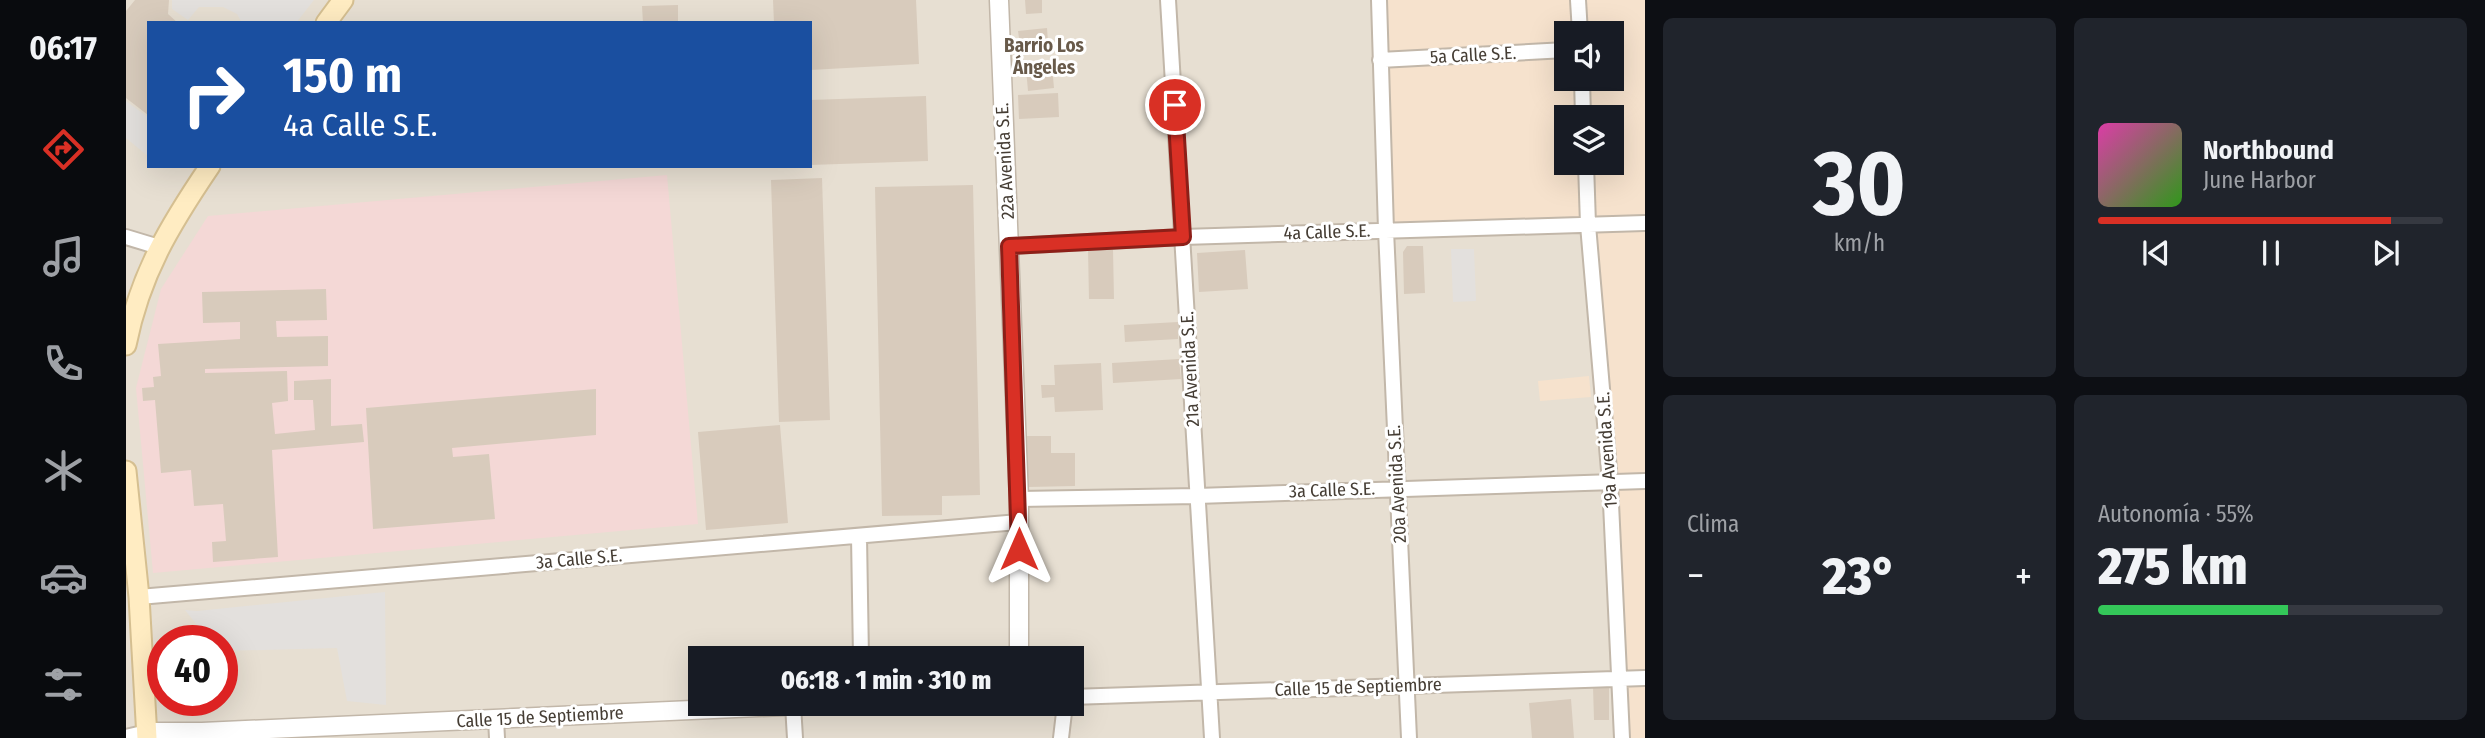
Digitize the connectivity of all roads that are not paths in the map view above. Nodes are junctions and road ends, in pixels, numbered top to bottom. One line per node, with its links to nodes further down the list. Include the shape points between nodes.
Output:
1 (343, 0): 6 (main road)
2 (999, 0): 17 (street, 22a Avenida S.E.)
3 (1168, 0): 16 (street, 21a Avenida S.E.)
4 (1379, 0): 9 (street, 20a Avenida S.E.)
5 (1578, 0): 7 (street)
6 (327, 21)
7 (1579, 21)
8 (1554, 51): 9 (street, 5a Calle S.E.)
9 (1380, 60): 14 (street, 20a Avenida S.E.)
10 (209, 168): 18 (main road)
11 (1586, 175): 13 (street, 19a Avenida S.E.)
12 (1645, 223): 13 (street, 4a Calle S.E.)
13 (1588, 225): 14 (street, 4a Calle S.E.); 21 (street, 19a Avenida S.E.)
14 (1386, 230): 16 (street, 4a Calle S.E.); 23 (street, 20a Avenida S.E.)
15 (126, 237): 18 (street)
16 (1183, 237): 17 (street, 4a Calle S.E.); 24 (street, 21a Avenida S.E.)
17 (1009, 246): 25 (street, 22a Avenida S.E.)
18 (159, 247): 19 (main road, via 142,285)
19 (126, 345)
20 (126, 471): 28 (main road)
21 (1610, 481): 22 (street, 3a Calle S.E.); 23 (street, 3a Calle S.E.); 32 (street, 19a Avenida S.E.)
22 (1645, 481)
23 (1397, 488): 24 (street, 3a Calle S.E.); 33 (street, 20a Avenida S.E.)
24 (1197, 496): 25 (street, 3a Calle S.E.); 34 (street, 21a Avenida S.E.)
25 (1019, 499): 26 (street, 22a Avenida S.E.)
26 (1019, 522): 27 (street, 3a Calle S.E.); 30 (street, 22a Avenida S.E.)
27 (859, 536): 28 (street, 3a Calle S.E.); 29 (street)
28 (139, 597): 41 (main road)
29 (861, 646)
30 (1019, 646)
31 (1645, 678): 32 (street, Calle 15 de Septiembre)
32 (1620, 679): 33 (street, Calle 15 de Septiembre); 48 (street, 19a Avenida S.E.)
33 (1406, 685): 34 (street, Calle 15 de Septiembre); 47 (street, 20a Avenida S.E.)
34 (1210, 692): 35 (street, Calle 15 de Septiembre); 46 (street, 21a Avenida S.E.)
35 (1084, 697)
36 (688, 710): 39 (street, Calle 15 de Septiembre)
37 (794, 716): 44 (street)
38 (1064, 716): 45 (street)
39 (496, 719): 40 (street, Calle 15 de Septiembre); 43 (street)
40 (323, 732): 41 (street, Calle 15 de Septiembre)
41 (147, 735): 42 (street, Calle 15 de Septiembre)
42 (126, 737)
43 (497, 738)
44 (795, 738)
45 (1061, 738)
46 (1212, 738)
47 (1409, 738)
48 (1622, 738)

